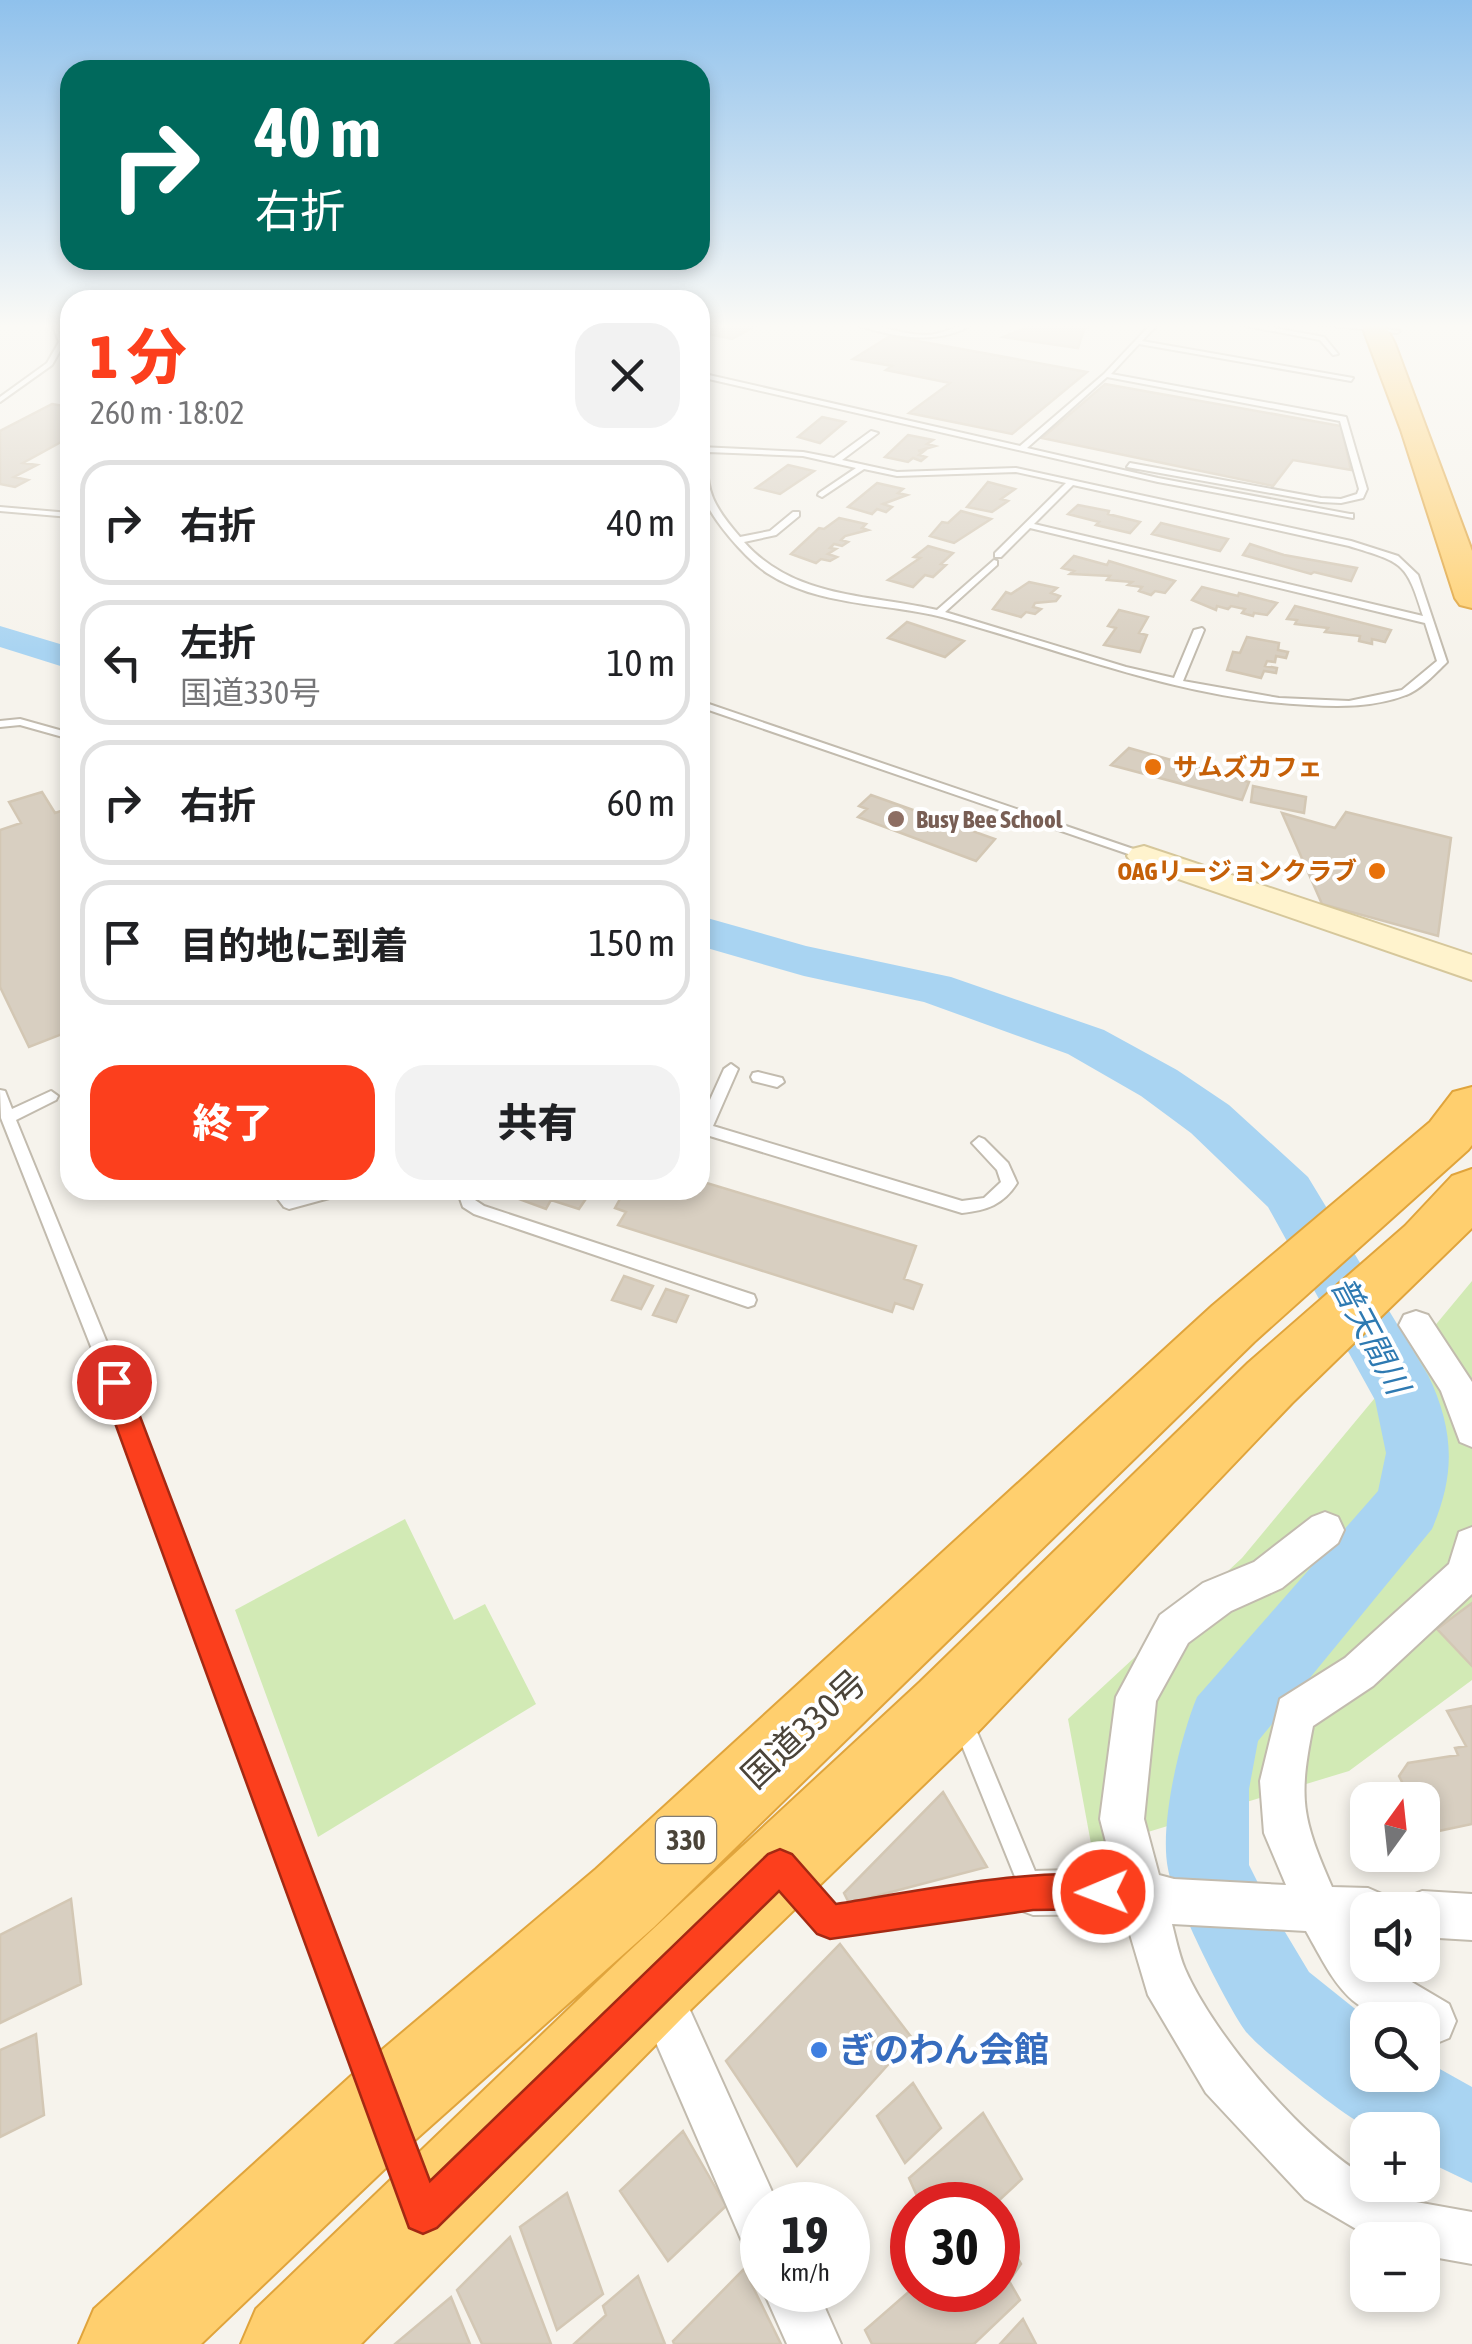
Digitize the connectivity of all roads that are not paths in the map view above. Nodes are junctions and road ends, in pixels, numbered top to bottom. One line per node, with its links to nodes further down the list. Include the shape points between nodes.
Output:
1 (874, 432): 10 (lane)
2 (952, 432): 7 (lane)
3 (1040, 432): 7 (lane)
4 (1347, 432): 9 (lane, via 1363,489 1341,501)
5 (1418, 432): 22 (highway)
6 (1432, 432): 19 (highway)
7 (1022, 448): 9 (lane)
8 (710, 449): 10 (lane)
9 (1072, 458): 18 (lane)
10 (835, 461): 11 (lane)
11 (862, 467): 12 (lane, via 922,476 994,468); 13 (lane)
12 (1072, 482): 20 (lane); 24 (lane, via 1395,558 1416,577)
13 (822, 496)
14 (710, 502): 21 (lane)
15 (0, 509): 16 (lane)
16 (60, 514)
17 (796, 514): 21 (lane, via 773,533)
18 (1350, 516)
19 (1472, 519)
20 (1028, 525): 23 (lane); 24 (lane)
21 (740, 540): 23 (lane, via 754,560 800,584)
22 (1472, 598)
23 (938, 614): 26 (lane)
24 (1426, 620): 26 (lane, via 1442,662 1434,676 1398,698 1316,704)
25 (1199, 630): 26 (lane)
26 (1178, 682)
27 (710, 707): 30 (lane)
28 (0, 724): 29 (lane, via 20,722)
29 (60, 733)
30 (1144, 856): 31 (street)
31 (1472, 968)
32 (731, 1069): 38 (lane)
33 (758, 1077): 34 (lane)
34 (777, 1082)
35 (0, 1095): 39 (lane)
36 (51, 1096): 39 (lane)
37 (1472, 1106): 46 (highway, 国道330号 / 330, via 1449,1136 1387,1190)
38 (710, 1116)
39 (8, 1118): 60 (lane, via 114,1382)
40 (710, 1132): 41 (lane, via 962,1207 987,1206 1009,1182)
41 (979, 1143)
42 (1472, 1191): 46 (highway, 国道330号 / 330, via 1426,1242)
43 (467, 1200): 44 (lane, via 480,1210)
44 (748, 1300)
45 (1416, 1324): 47 (street, via 1456,1385)
46 (1252, 1354): 50 (highway, 国道330号 / 330); 60 (highway, 国道330号 / 330, via 625,1898)
47 (1472, 1431)
48 (1325, 1530): 53 (street, via 1268,1575 1217,1597 1174,1629 1136,1697 1122,1819)
49 (1472, 1544): 54 (street, via 1466,1574 1359,1672 1294,1714 1281,1781)
50 (947, 1709): 51 (highway, 国道330号 / 330); 52 (lane, via 971,1740)
51 (780, 1866): 52 (lane, via 830,1922); 58 (highway, 国道330号 / 330)
52 (1033, 1893): 53 (street)
53 (1156, 1896): 54 (street); 62 (street, via 1164,1979 1223,2076 1323,2181 1397,2224)
54 (1300, 1907): 55 (street); 59 (street, via 1357,1976)
55 (1350, 1910)
56 (1440, 1915): 57 (street)
57 (1472, 1916)
58 (654, 1986): 61 (street); 65 (highway, 国道330号 / 330, via 419,2205)
59 (1400, 2002)
60 (386, 2117): 64 (highway, 国道330号 / 330)
61 (741, 2182)
62 (1472, 2238)
63 (800, 2312): 66 (street)
64 (130, 2344)
65 (291, 2344)
66 (814, 2344)

